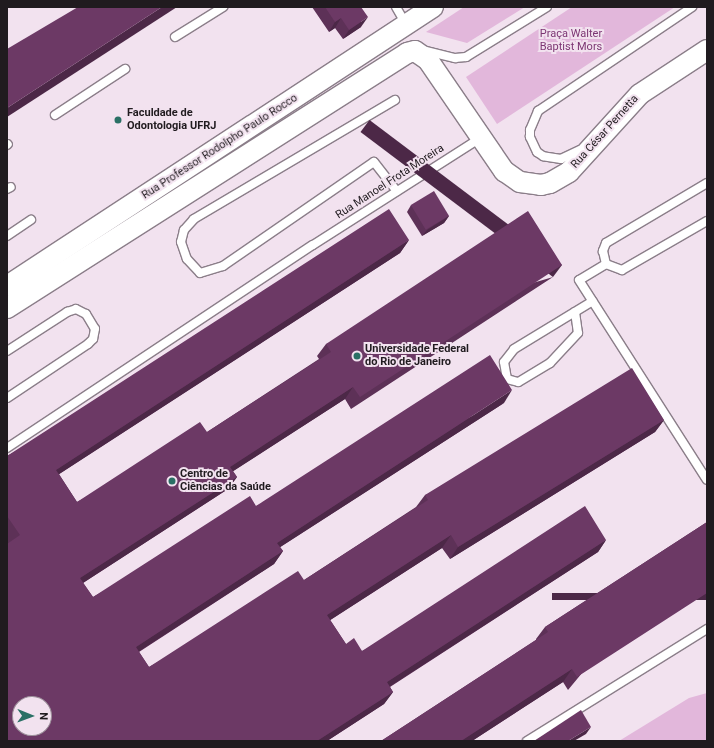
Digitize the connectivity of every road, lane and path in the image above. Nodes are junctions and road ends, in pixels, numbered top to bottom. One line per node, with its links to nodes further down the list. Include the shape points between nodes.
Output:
1 (223, 7): 7 (lane)
2 (396, 7): 6 (lane)
3 (547, 7): 9 (lane, via 466,57 455,58 429,50)
4 (692, 7): 14 (lane, via 548,102 538,111 530,130 530,137 538,152 552,159 566,157)
5 (428, 8): 6 (street, Rua Professor Rodolpho Paulo Rocco)
6 (406, 24): 21 (street, Rua Professor Rodolpho Paulo Rocco)
7 (175, 37)
8 (707, 50): 14 (street, Rua César Pernetta, via 640,94)
9 (415, 51): 13 (street, Rua César Pernetta, via 428,60); 23 (street, Rua Professor Rodolpho Paulo Rocco, via 407,52)
10 (125, 69): 12 (lane)
11 (395, 100): 16 (lane, via 194,219 184,230 181,242 186,259 200,273 223,266 374,162)
12 (55, 115)
13 (480, 138): 14 (street, Rua César Pernetta, via 504,172 520,182 531,185 550,183 565,175); 16 (lane, Rua Manoel Frota Moreira)
14 (596, 142)
15 (707, 183): 20 (lane, via 606,243 603,251)
16 (397, 191): 27 (lane, Rua Manoel Frota Moreira)
17 (31, 220): 19 (lane)
18 (707, 221): 20 (lane, via 622,270)
19 (7, 236)
20 (606, 264): 22 (lane, via 580,280)
21 (7, 286)
22 (593, 301): 24 (lane); 28 (lane)
23 (7, 308)
24 (575, 312): 24 (lane, via 514,349 504,362 507,379 518,382 550,363 578,333)
25 (7, 352): 26 (lane, via 76,308 86,314 94,329 93,339 88,344)
26 (7, 398)
27 (7, 448)
28 (707, 480)
29 (707, 629): 30 (lane)
30 (527, 741)

